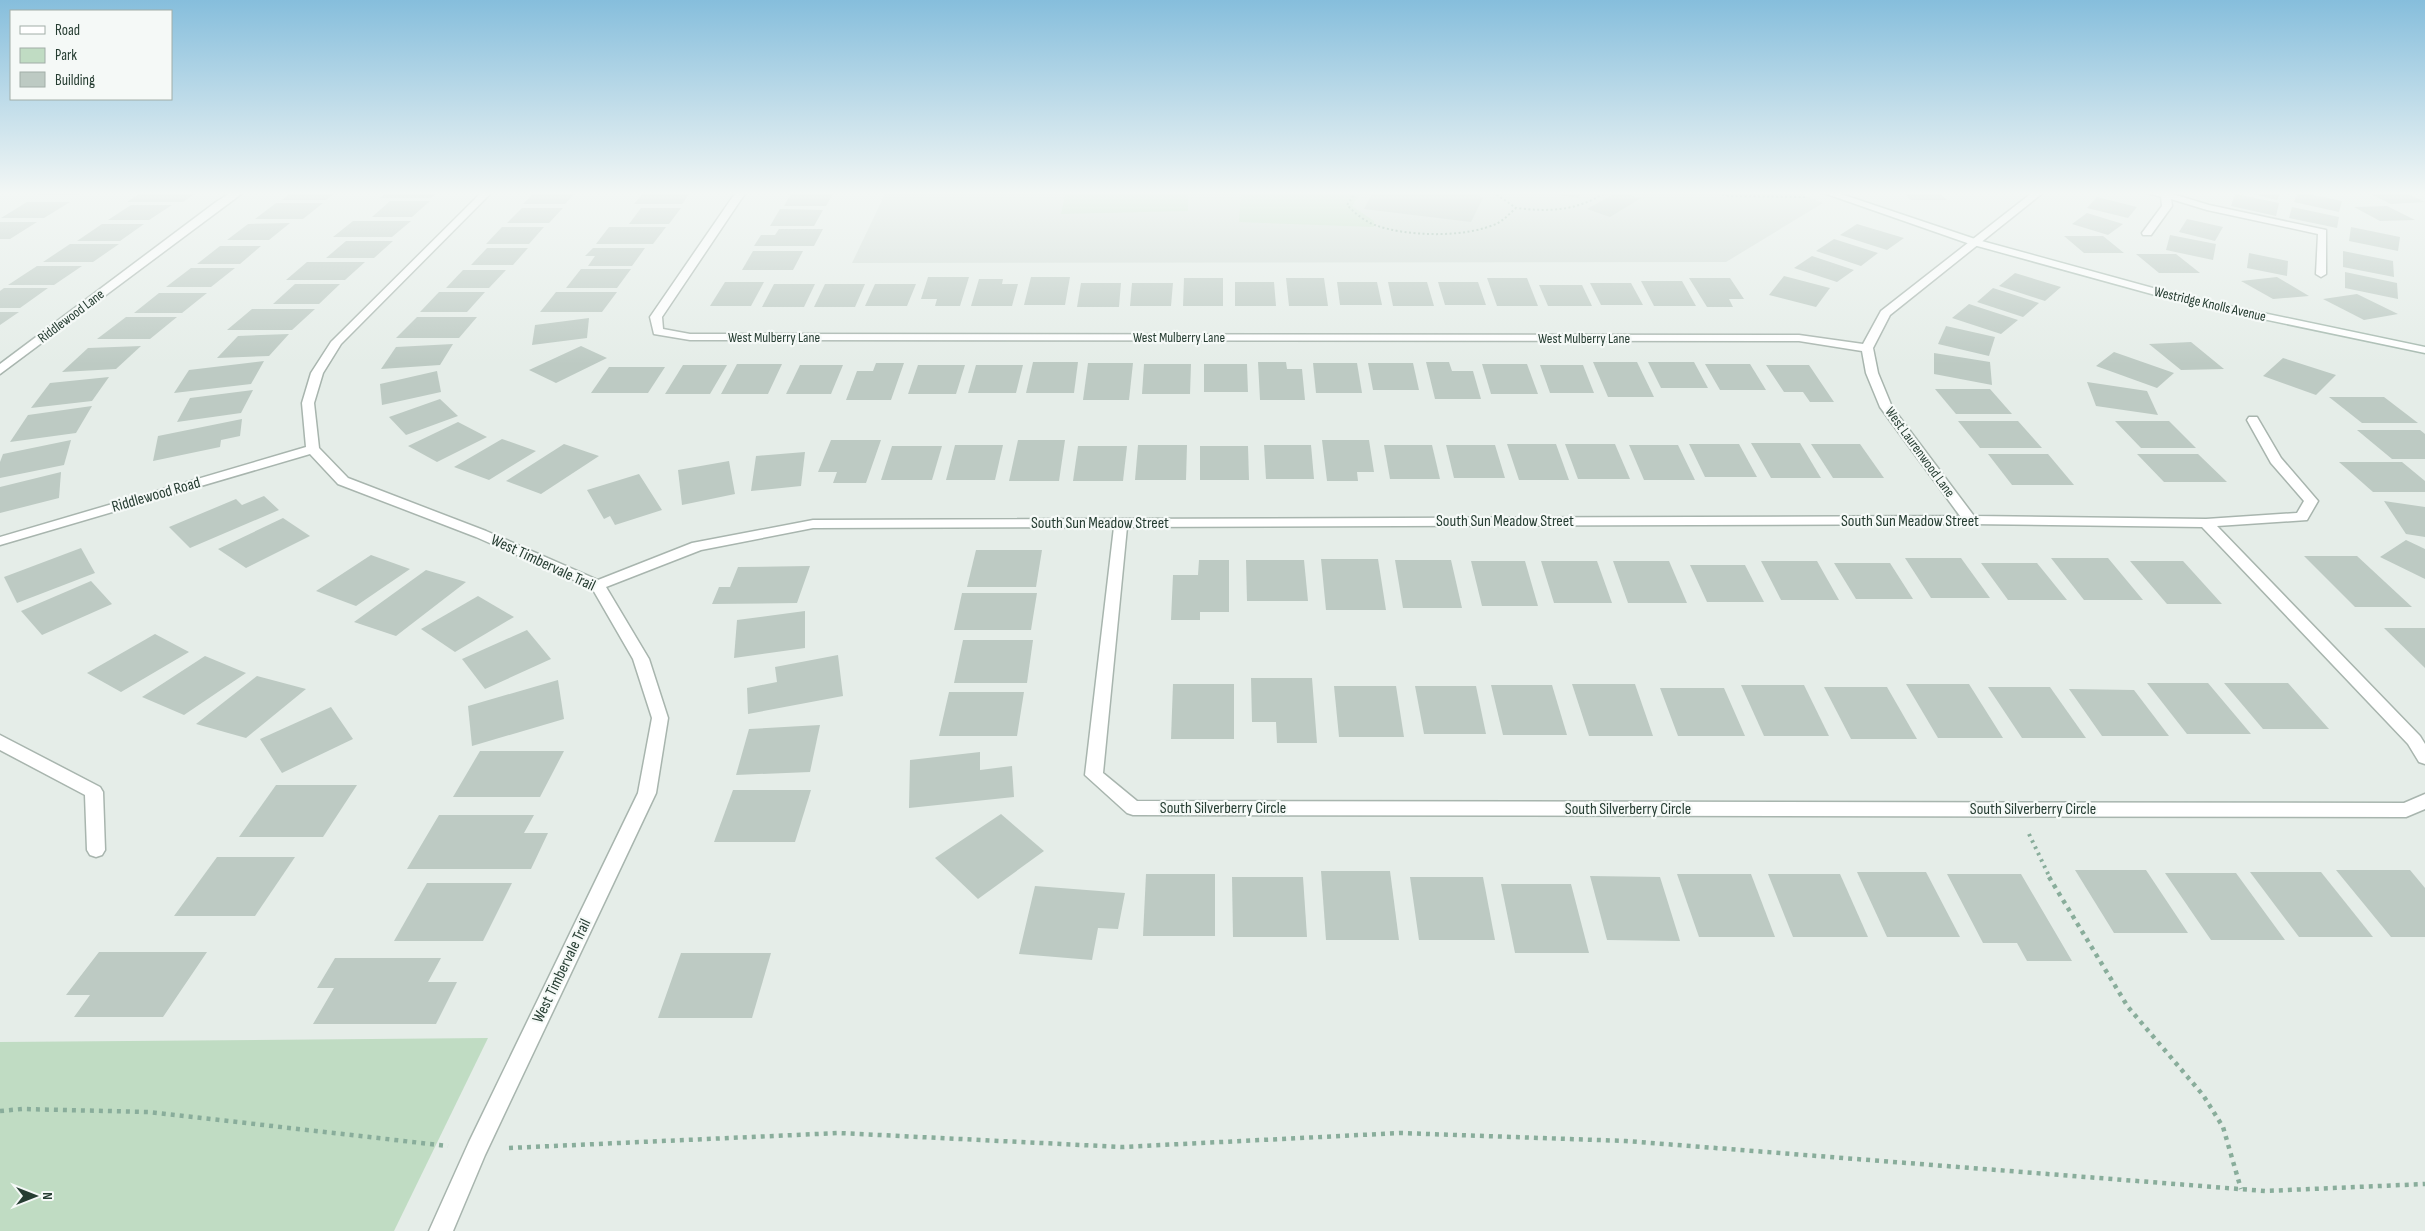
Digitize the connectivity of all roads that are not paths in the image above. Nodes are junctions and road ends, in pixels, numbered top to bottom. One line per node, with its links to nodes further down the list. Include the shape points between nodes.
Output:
1 (158, 249): 10 (street, Riddlewood Lane)
2 (429, 249): 12 (street, via 337,342 317,373 308,403)
3 (702, 249): 8 (street, West Mulberry Lane, via 656,317 658,332 690,337 1799,338)
4 (1965, 249): 8 (street, via 1885,313)
5 (2001, 249): 9 (street, Westridge Knolls Avenue, via 2180,299)
6 (2322, 249): 7 (street)
7 (2321, 274)
8 (1867, 348): 13 (street, West Laurenwood Lane, via 1872,373 1886,407)
9 (2425, 350)
10 (0, 370)
11 (2253, 420): 15 (street, South Sun Meadow Street, via 2276,460 2311,500 2302,517)
12 (313, 449): 16 (street, Riddlewood Road); 17 (street, West Timbervale Trail, via 344,481 481,534)
13 (1970, 520): 14 (street, South Sun Meadow Street); 15 (street, South Sun Meadow Street)
14 (1121, 522): 17 (street, South Sun Meadow Street, via 813,524 698,546); 20 (street, South Silverberry Circle, via 1094,776 1133,808 2406,810)
15 (2206, 523): 19 (street, via 2414,740)
16 (0, 541)
17 (598, 585): 22 (street, West Timbervale Trail, via 641,659 660,718 647,793)
18 (0, 741): 21 (street, via 94,792)
19 (2425, 758)
20 (2425, 801)
21 (96, 850)
22 (441, 1231)

